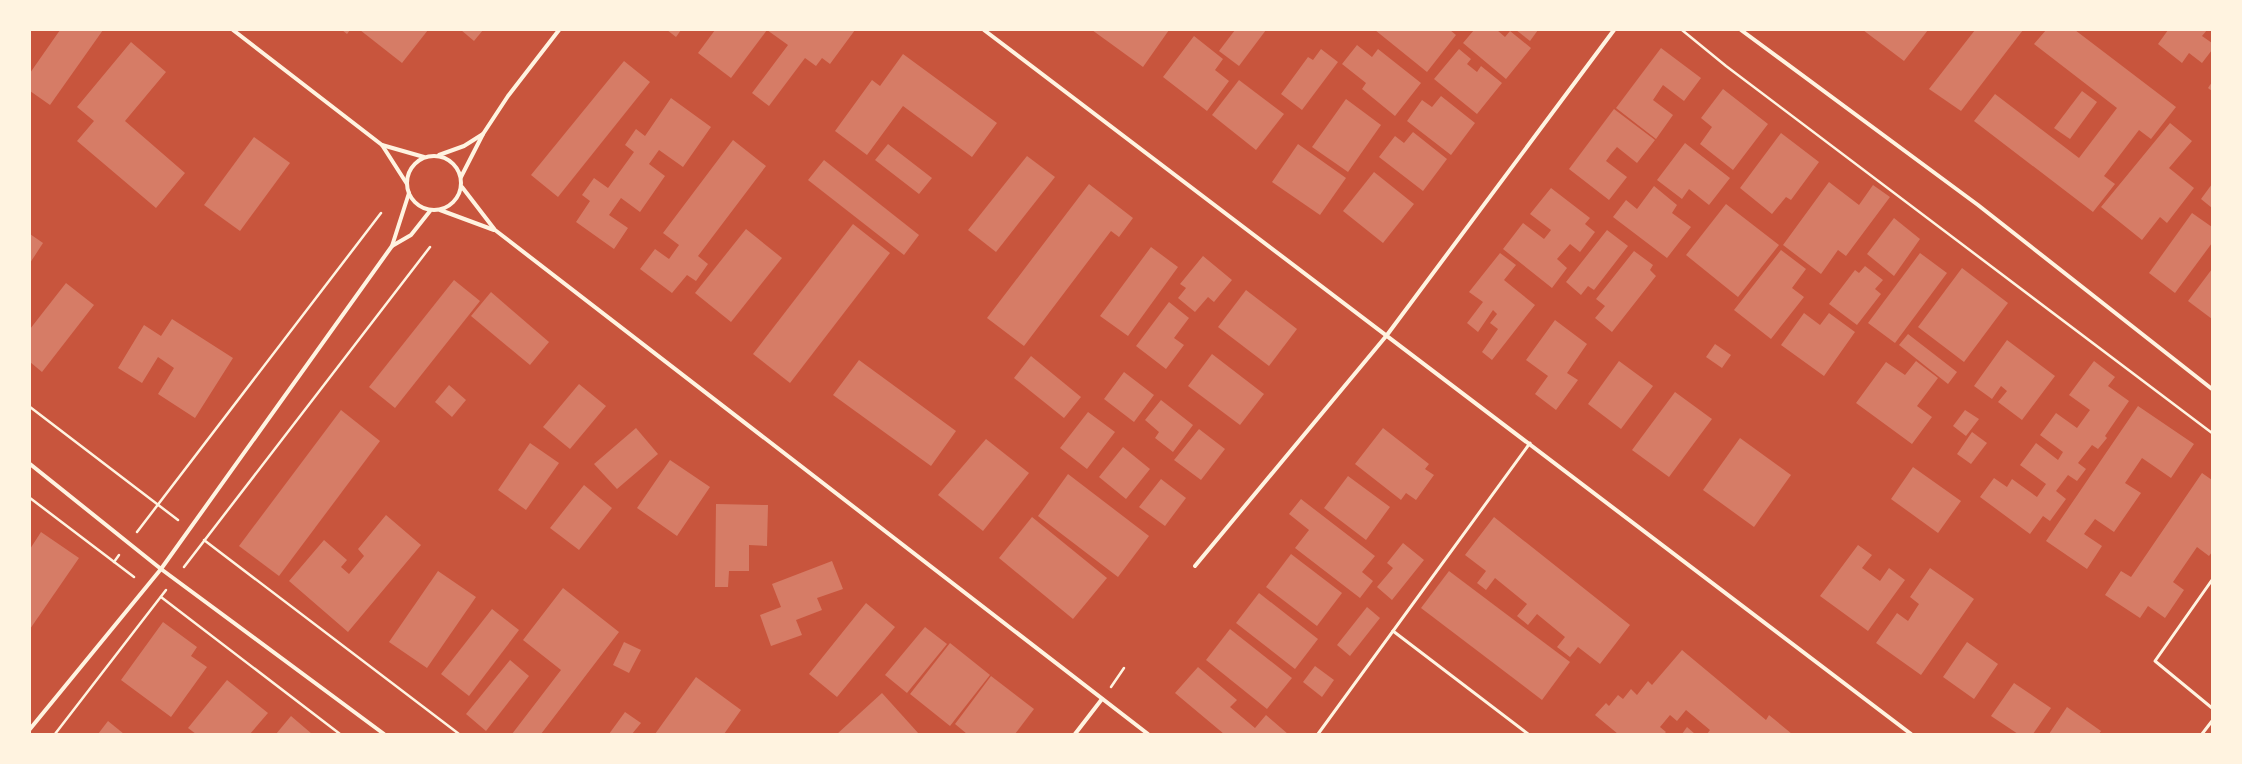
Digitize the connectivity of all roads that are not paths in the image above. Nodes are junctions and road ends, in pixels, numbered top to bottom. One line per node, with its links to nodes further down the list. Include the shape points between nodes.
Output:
1 (233, 30): 7 (street)
2 (559, 30): 6 (street, via 508,96)
3 (984, 30): 18 (street)
4 (1614, 30): 18 (street)
5 (1741, 30): 19 (street, via 1978,205)
6 (483, 134): 8 (street, via 464,146); 10 (street)
7 (382, 145): 9 (street); 11 (street)
8 (438, 156): 9 (street); 10 (street, via 453,163)
9 (424, 157): 11 (street, via 411,168)
10 (461, 177): 12 (street)
11 (407, 184): 13 (street)
12 (462, 187): 14 (street, via 455,202); 16 (street)
13 (409, 193): 15 (street, via 414,202); 17 (street)
14 (440, 210): 15 (street); 16 (street)
15 (430, 211): 17 (street, via 411,235)
16 (494, 230): 26 (street)
17 (392, 246): 23 (street)
18 (1387, 335): 20 (street); 22 (street)
19 (2212, 389)
20 (1530, 443): 25 (lane); 35 (street)
21 (30, 464): 23 (street)
22 (1195, 566)
23 (161, 569): 29 (street); 30 (street)
24 (2212, 580): 27 (lane, via 2155,661)
25 (1393, 631): 33 (lane); 34 (lane)
26 (1102, 699): 31 (street); 32 (street)
27 (2212, 708)
28 (2212, 721): 36 (lane)
29 (30, 728)
30 (384, 734)
31 (1075, 734)
32 (1148, 734)
33 (1318, 734)
34 (1528, 734)
35 (1911, 734)
36 (2202, 734)

